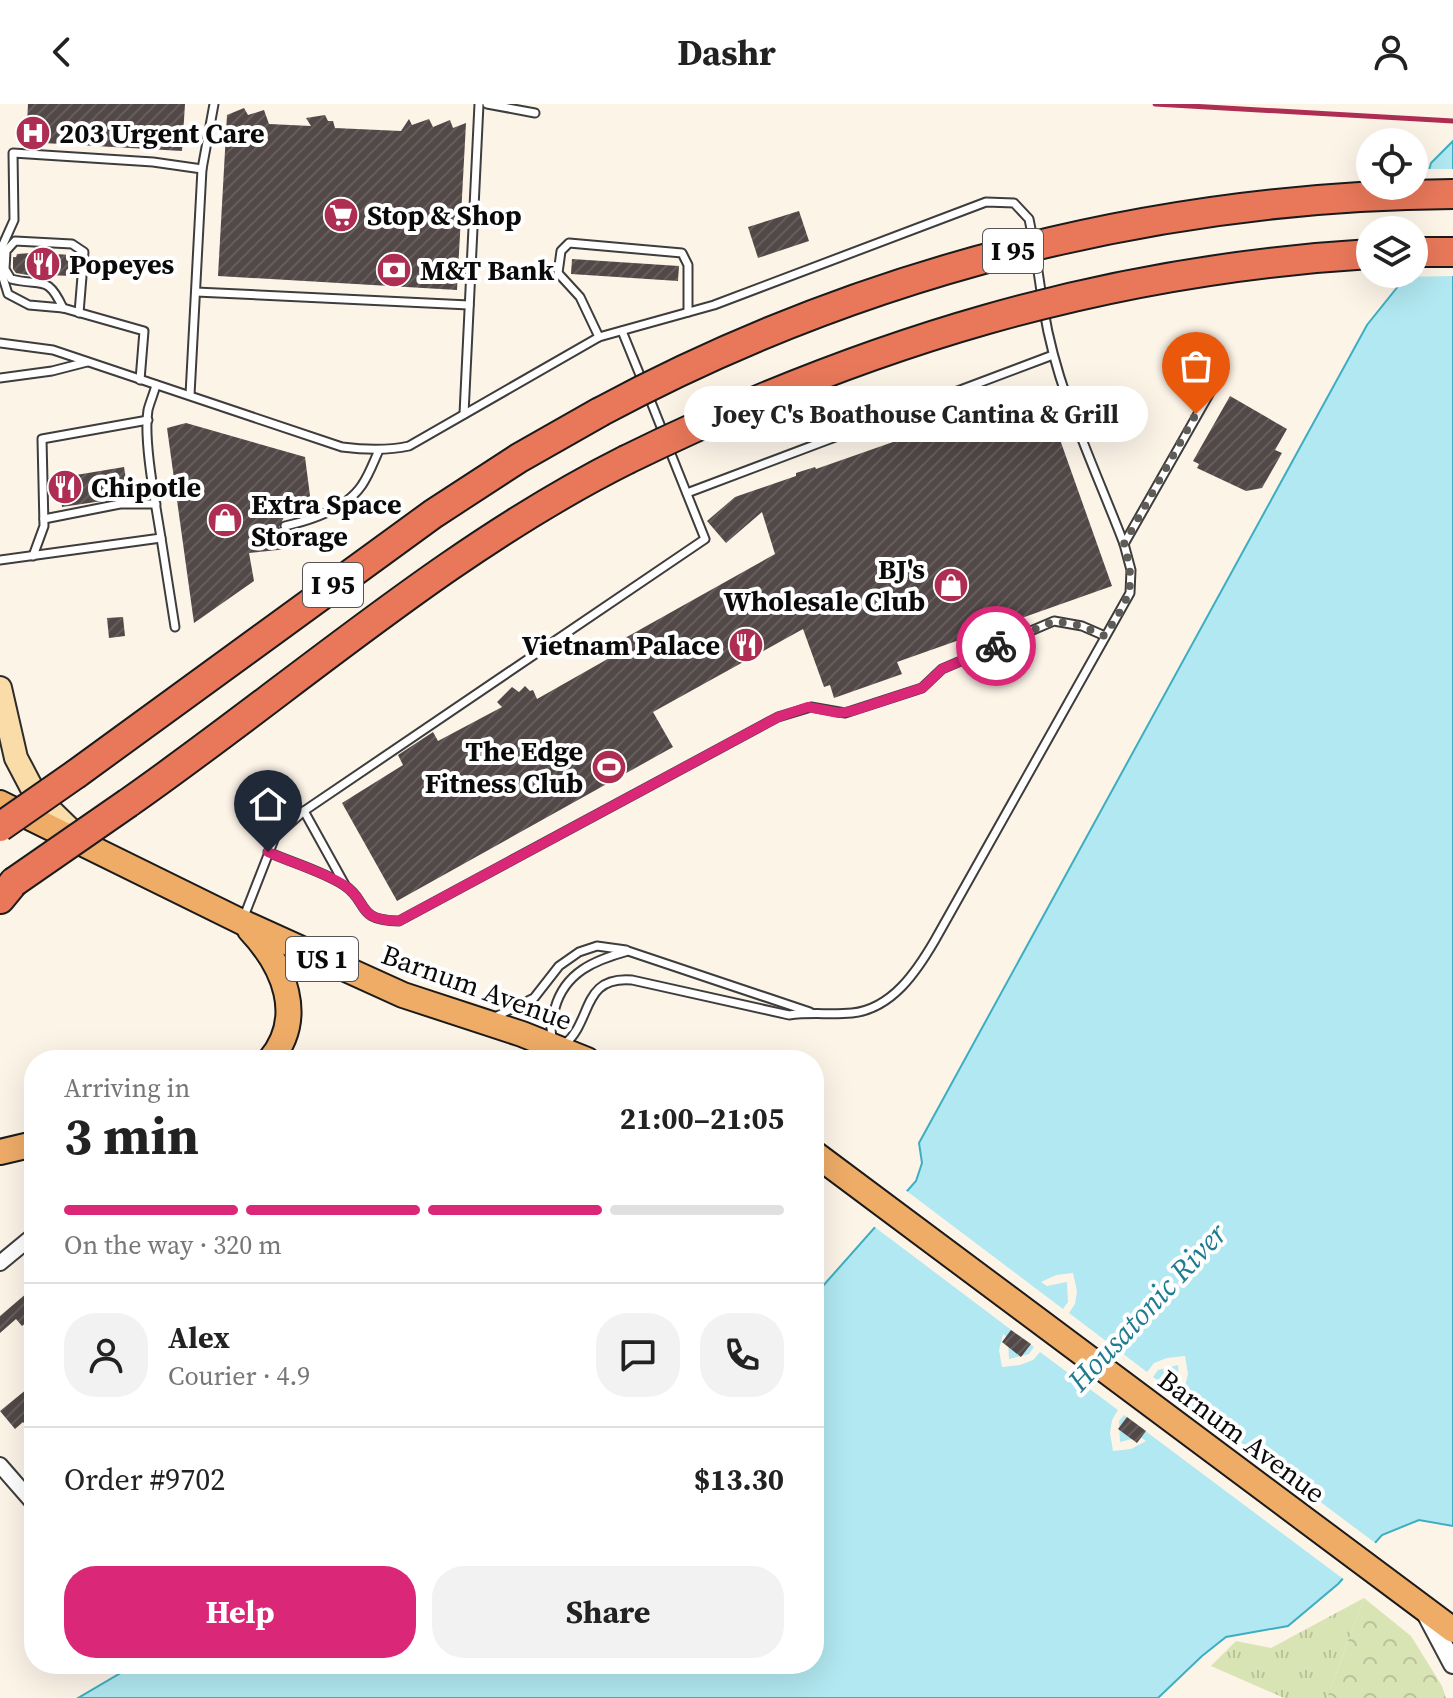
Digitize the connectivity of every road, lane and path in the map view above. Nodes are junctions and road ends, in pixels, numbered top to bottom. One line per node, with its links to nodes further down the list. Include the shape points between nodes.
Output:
1 (214, 104): 5 (lane)
2 (479, 104): 11 (lane)
3 (487, 104): 4 (lane)
4 (535, 113)
5 (202, 169): 10 (lane); 12 (lane, via 13,153 14,220 1,249 7,291 29,305)
6 (1453, 194): 41 (highway, I 95, bridge, via 1239,208 1026,248 916,279 704,360 600,412 433,514)
7 (1428, 252): 8 (highway)
8 (1453, 252)
9 (1356, 255): 45 (highway, I 95, bridge, via 1170,276 989,317 802,381 626,460 486,542)
10 (196, 292): 11 (lane); 24 (lane)
11 (469, 305): 25 (lane)
12 (63, 308): 14 (lane); 14 (lane, via 54,288 11,279 5,269 6,251 15,241 72,244 84,252)
13 (688, 312): 15 (lane); 16 (lane, via 688,265 682,253 569,243 561,251 558,273 580,297); 18 (lane, via 986,202 1014,203 1029,219)
14 (79, 313): 22 (lane, via 144,331)
15 (622, 331): 16 (lane); 28 (lane)
16 (599, 337): 25 (lane)
17 (0, 343): 19 (lane, via 53,350)
18 (1053, 355): 28 (lane); 33 (lane)
19 (87, 362): 21 (lane); 22 (lane)
20 (1224, 368): 33 (lane)
21 (0, 378)
22 (140, 380): 23 (lane)
23 (156, 385): 24 (lane); 26 (lane)
24 (190, 395): 27 (lane, via 342,447)
25 (464, 414): 27 (lane, via 409,446)
26 (148, 420): 29 (lane); 30 (lane, via 42,439)
27 (379, 450): 31 (lane, via 362,486 349,498 314,519)
28 (687, 493): 40 (lane, via 705,539)
29 (156, 504): 30 (lane, via 120,504); 32 (lane)
30 (44, 519): 34 (lane)
31 (285, 526)
32 (161, 538): 34 (lane); 36 (lane)
33 (1124, 544): 37 (lane, via 1130,593)
34 (33, 556): 35 (lane)
35 (0, 560)
36 (175, 627)
37 (1105, 636): 44 (lane, via 1054,621 942,669 922,688 845,713 811,707 778,717 399,921 379,920 366,912); 48 (lane, via 911,977 871,1009)
38 (0, 688): 42 (main road, via 16,758 36,796)
39 (0, 803): 42 (main road, Barnum Avenue / US 1)
40 (304, 811): 43 (lane, via 275,837); 44 (lane)
41 (0, 827)
42 (87, 845): 46 (main road, Barnum Avenue / US 1)
43 (268, 852): 44 (lane); 46 (lane)
44 (346, 886)
45 (5, 891)
46 (242, 922): 49 (main road, Barnum Avenue / US 1, via 403,995); 50 (main road, via 268,952 288,992 286,1030)
47 (628, 951): 48 (lane); 49 (lane, via 597,946 579,952 559,966 534,998); 52 (lane, via 601,958 568,981 551,1023)
48 (811, 1012): 53 (lane, via 789,1015 617,980 596,992 573,1037)
49 (483, 1021): 51 (main road, Barnum Avenue / US 1)
50 (275, 1050)
51 (539, 1050)
52 (551, 1050)
53 (558, 1050)
54 (24, 1146): 55 (main road)
55 (0, 1152)
56 (824, 1160): 61 (main road, Barnum Avenue)
57 (24, 1243): 58 (street)
58 (0, 1263)
59 (0, 1465): 60 (street)
60 (24, 1493)
61 (1425, 1610): 62 (main road, Barnum Avenue); 63 (street)
62 (1453, 1630)
63 (1453, 1664)

